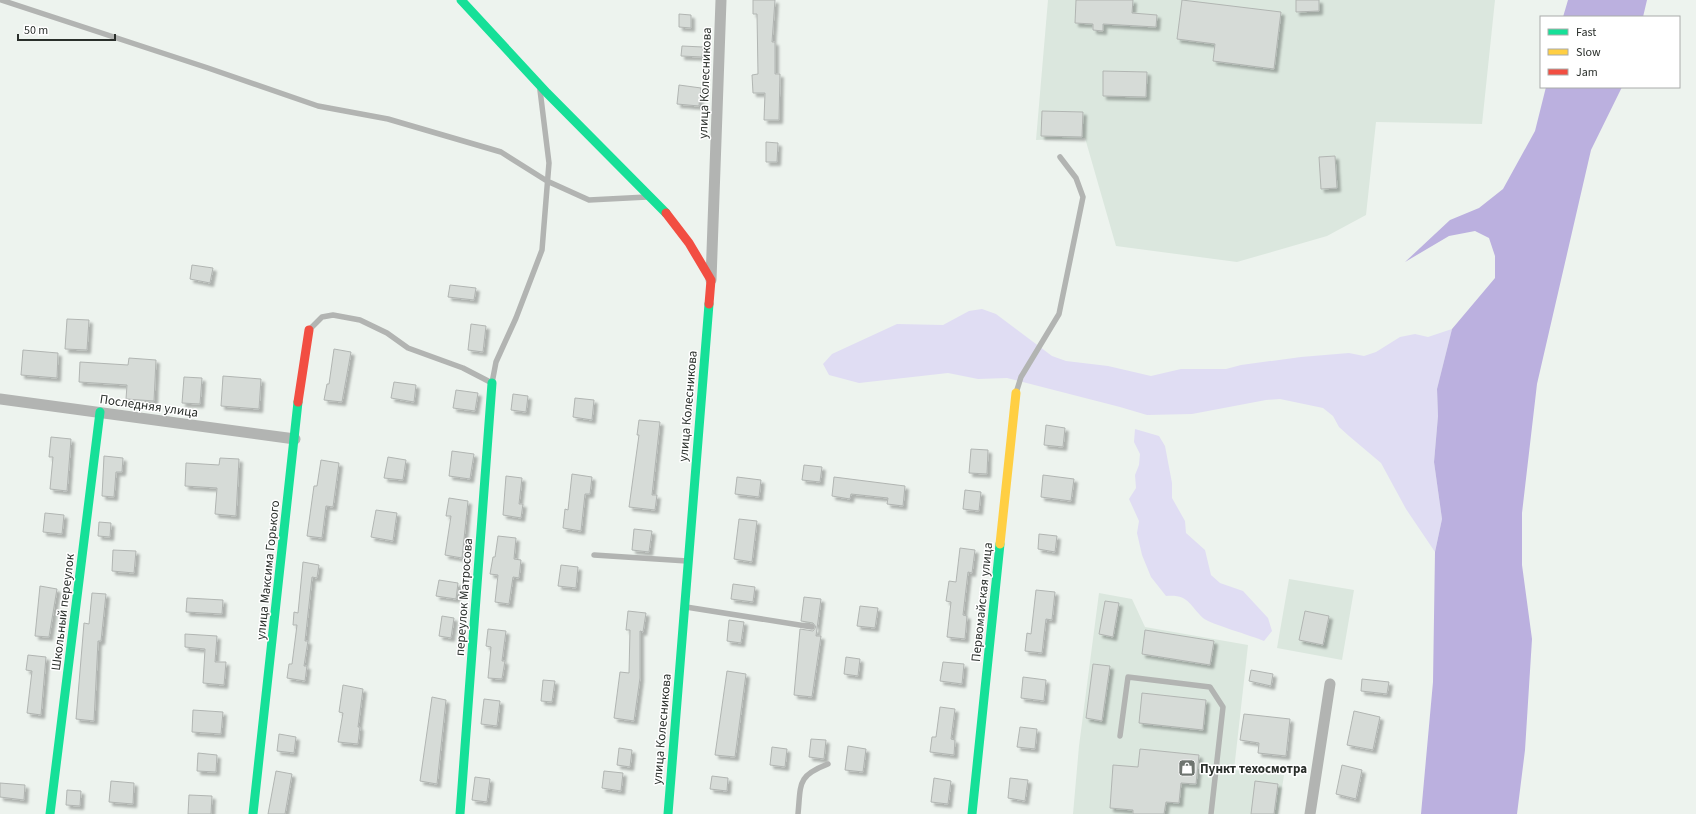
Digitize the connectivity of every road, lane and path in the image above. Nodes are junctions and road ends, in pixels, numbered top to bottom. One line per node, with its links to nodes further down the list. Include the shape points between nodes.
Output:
1 (1, 0): 4 (lane); 7 (lane, via 318,106 388,120 501,152)
2 (461, 0): 5 (street)
3 (721, 0): 9 (street, улица Колесникова)
4 (0, 7)
5 (539, 84): 7 (lane, via 549,163); 8 (street)
6 (1060, 157): 12 (lane, via 1076,178 1083,197 1059,314 1027,367)
7 (547, 181): 8 (lane, via 589,200); 11 (lane, via 542,250 496,362)
8 (650, 197): 9 (street, via 668,214)
9 (711, 280): 17 (street, улица Колесникова)
10 (309, 330): 11 (lane, via 322,317 333,315 360,320 387,333 408,348 463,368); 15 (street, улица Максима Горького)
11 (492, 383): 25 (street, переулок Матросова)
12 (1016, 393): 28 (street, Первомайская улица)
13 (0, 399): 14 (street, Последняя улица)
14 (100, 412): 15 (street, Последняя улица); 23 (street, Школьный переулок)
15 (295, 439): 24 (street, улица Максима Горького)
16 (594, 555): 17 (lane)
17 (688, 561): 18 (street, улица Колесникова)
18 (685, 607): 19 (lane); 26 (street, улица Колесникова)
19 (812, 627)
20 (1330, 684): 30 (street)
21 (1120, 736): 29 (lane, via 1128,677 1210,687 1223,707)
22 (828, 764): 27 (lane, via 811,770 805,776 801,783)
23 (50, 814)
24 (253, 814)
25 (460, 814)
26 (668, 814)
27 (798, 814)
28 (972, 814)
29 (1211, 814)
30 (1310, 814)

